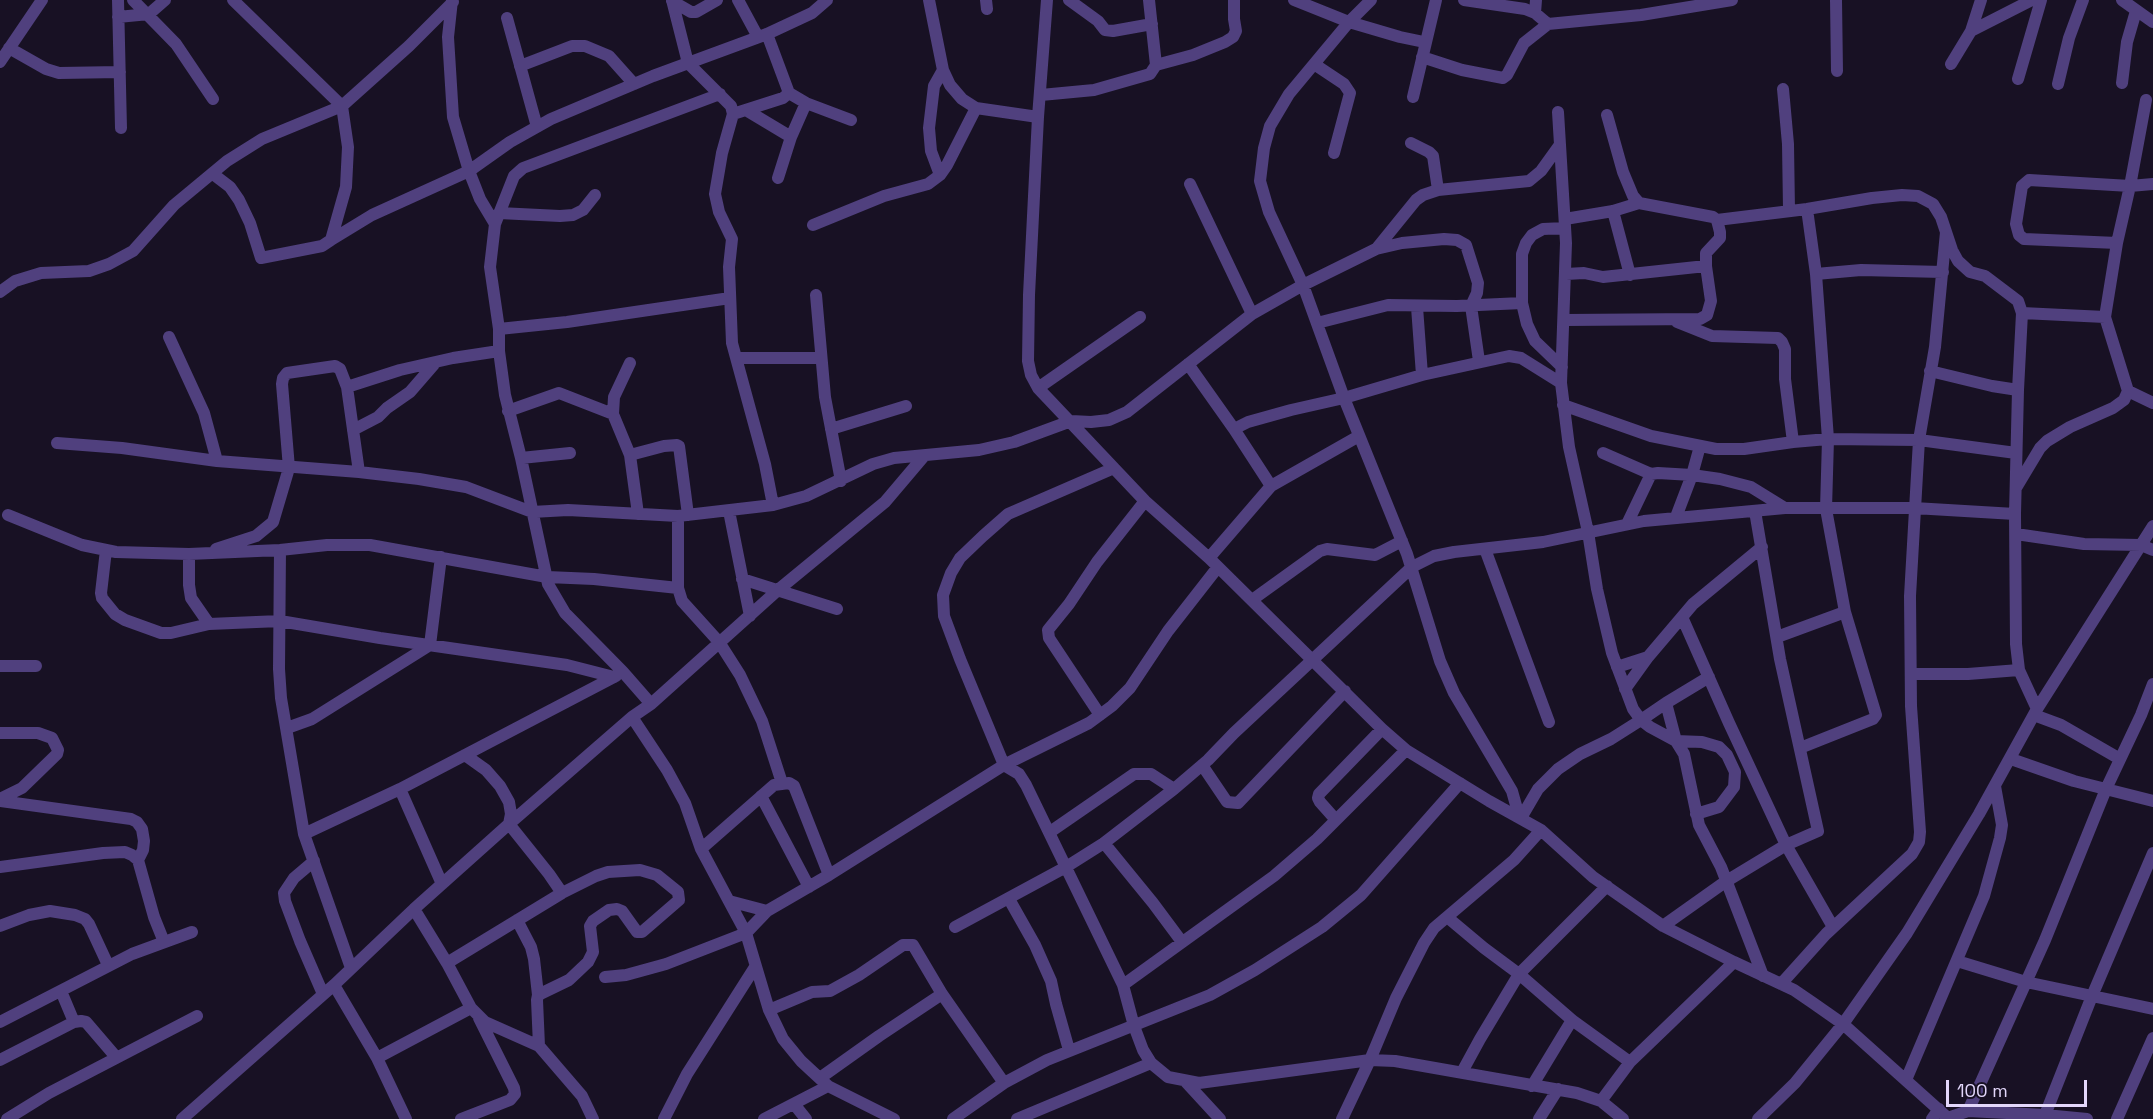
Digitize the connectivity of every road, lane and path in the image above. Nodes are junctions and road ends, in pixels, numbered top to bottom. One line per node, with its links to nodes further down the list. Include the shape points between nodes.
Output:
1 (42, 0): 40 (street)
2 (118, 0): 31 (street)
3 (133, 0): 30 (street)
4 (165, 0): 30 (street)
5 (232, 0): 63 (street)
6 (717, 0): 27 (street, via 696,12)
7 (738, 0): 38 (street)
8 (827, 0): 38 (street, via 812,13)
9 (928, 0): 48 (street)
10 (1047, 0): 58 (street)
11 (1070, 0): 35 (street, via 1105,30)
12 (1149, 0): 35 (street)
13 (1234, 0): 46 (street, via 1233,37 1193,55)
14 (1294, 0): 33 (street)
15 (1371, 0): 33 (street)
16 (1436, 0): 39 (street)
17 (1464, 0): 29 (street)
18 (1536, 0): 29 (street)
19 (1732, 0): 36 (street, via 1641,15)
20 (1836, 0): 49 (street)
21 (1981, 0): 37 (street)
22 (2032, 0): 37 (street)
23 (2041, 0): 51 (street)
24 (2083, 0): 54 (street)
25 (2122, 0): 28 (street)
26 (453, 1): 63 (street); 76 (street, via 448,37 452,108)
27 (672, 1): 43 (street)
28 (2136, 10): 34 (street); 52 (street)
29 (1535, 13): 36 (street)
30 (149, 14): 31 (street); 60 (street, via 176,44)
31 (118, 17): 50 (street)
32 (507, 18): 47 (street)
33 (1349, 22): 39 (street); 44 (street)
34 (2153, 22)
35 (1152, 24): 46 (street)
36 (1548, 24): 41 (street, via 1524,43 1503,78)
37 (1971, 31): 45 (street)
38 (763, 35): 43 (street); 56 (street)
39 (1424, 42): 41 (street)
40 (9, 48): 42 (street); 50 (street, via 59,73)
41 (1422, 57): 59 (street)
42 (0, 62)
43 (688, 63): 53 (street); 57 (street)
44 (1314, 64): 75 (street, via 1344,84 1350,93); 102 (street, via 1289,94 1270,126 1260,181 1269,212)
45 (1951, 64)
46 (1156, 65): 58 (street, via 1150,74 1094,90)
47 (520, 66): 53 (street, via 572,46 585,46 609,56); 70 (street)
48 (943, 70): 64 (street, via 962,99); 78 (street, via 934,86 929,128 931,151)
49 (1837, 71)
50 (120, 72): 71 (street)
51 (2018, 79)
52 (2122, 83)
53 (634, 84): 70 (street)
54 (2058, 84)
55 (1783, 89): 87 (street)
56 (789, 93): 62 (street); 65 (street)
57 (720, 94): 65 (street); 89 (street, via 523,168 514,176)
58 (1041, 95): 68 (street)
59 (1413, 97)
60 (213, 99)
61 (2146, 100): 82 (street)
62 (806, 103): 69 (street); 72 (street)
63 (342, 106): 77 (street, via 262,139); 94 (street, via 348,147 346,187)
64 (976, 108): 68 (street); 78 (street)
65 (740, 112): 72 (street); 105 (street, via 723,153 715,194 718,212 732,238)
66 (1558, 112): 74 (street)
67 (1607, 115): 85 (street, via 1623,172)
68 (1038, 117): 130 (street, via 1028,361)
69 (850, 120)
70 (537, 127): 76 (street)
71 (122, 128)
72 (791, 137): 79 (street)
73 (1411, 143): 83 (street, via 1432,156)
74 (1559, 146): 83 (street, via 1529,181); 91 (street)
75 (1334, 153)
76 (469, 171): 89 (street, via 480,199); 94 (street, via 372,215)
77 (213, 174): 94 (street, via 239,200 261,258 322,246); 103 (street, via 174,205 134,251 89,271 41,273 15,281)
78 (940, 175): 92 (street, via 928,184 884,196)
79 (778, 178)
80 (1190, 184): 110 (street)
81 (2153, 184): 82 (street)
82 (2130, 186): 95 (street); 95 (street, via 2029,180 2022,186 2016,224 2024,239)
83 (1438, 190): 96 (street, via 1416,200)
84 (595, 195): 89 (street, via 583,210 573,215)
85 (1639, 203): 88 (street); 90 (street)
86 (1807, 209): 87 (street); 93 (street, via 1872,198 1918,196 1933,204); 100 (street)
87 (1789, 210): 90 (street)
88 (1613, 211): 91 (street); 101 (street)
89 (497, 218): 116 (street, via 490,267)
90 (1717, 219): 97 (street, via 1720,238 1706,254)
91 (1565, 224): 99 (street); 106 (street, via 1543,229 1526,243 1522,254)
92 (813, 225)
93 (1946, 232): 98 (street); 109 (street, via 1958,261 2012,295)
94 (331, 240)
95 (2117, 243): 112 (street)
96 (1376, 249): 102 (street); 107 (street, via 1444,239 1462,241 1478,283)
97 (1706, 266): 101 (street); 114 (street, via 1712,301 1707,315)
98 (1943, 272): 100 (street, via 1861,270); 126 (street)
99 (1566, 274): 101 (street); 113 (street)
100 (1816, 274): 144 (street)
101 (1630, 275)
102 (1303, 285): 110 (street); 115 (street)
103 (0, 292)
104 (816, 295): 120 (street)
105 (730, 298): 116 (street); 119 (street)
106 (1522, 303): 107 (street); 125 (street, via 1530,333)
107 (1471, 306): 108 (street); 121 (street)
108 (1417, 307): 115 (street, via 1388,305); 127 (street)
109 (2022, 313): 112 (street); 131 (street)
110 (1252, 314): 124 (street)
111 (1140, 317): 130 (street)
112 (2105, 317): 132 (street)
113 (1564, 320): 114 (street); 125 (street)
114 (1673, 320): 146 (street, via 1712,336 1778,338 1782,342)
115 (1317, 323): 133 (street)
116 (499, 329): 118 (street)
117 (169, 337): 155 (street, via 204,413)
118 (499, 351): 122 (street); 137 (street)
119 (736, 358): 120 (street); 165 (street)
120 (821, 358): 140 (street)
121 (1479, 361): 127 (street); 128 (street, via 1521,358)
122 (436, 362): 129 (street); 142 (street, via 410,392 378,417)
123 (630, 363): 138 (street, via 614,397)
124 (1188, 364): 139 (street, via 1127,412 1109,420); 141 (street)
125 (1562, 367): 128 (street)
126 (1930, 371): 131 (street); 145 (street)
127 (1422, 375): 133 (street)
128 (1561, 383): 135 (street)
129 (347, 387): 142 (street); 156 (street, via 343,373 335,366 287,373 283,378)
130 (1038, 388): 139 (street)
131 (2018, 390): 151 (street)
132 (2128, 391): 134 (street); 163 (street, via 2113,408 2070,427 2040,447)
133 (1344, 398): 141 (street); 143 (street)
134 (2153, 404)
135 (1563, 405): 148 (street, via 1651,436); 179 (street)
136 (906, 406): 140 (street)
137 (508, 411): 138 (street, via 559,393); 154 (street)
138 (613, 414): 152 (street)
139 (1071, 421): 153 (street, via 1014,442); 157 (street)
140 (831, 429): 161 (street)
141 (1234, 429): 162 (street)
142 (353, 430): 158 (street)
143 (1359, 436): 162 (street); 181 (street)
144 (1828, 440): 145 (street); 146 (street); 167 (street)
145 (1919, 440): 151 (street); 168 (street)
146 (1793, 442): 148 (street, via 1744,449)
147 (57, 443): 155 (street)
148 (1700, 446): 160 (street)
149 (570, 453): 154 (street)
150 (1603, 453): 159 (street)
151 (2016, 453): 163 (street)
152 (630, 455): 173 (street); 175 (street, via 679,446)
153 (924, 456): 161 (street, via 873,464); 194 (street, via 885,502)
154 (521, 458): 171 (street)
155 (217, 461): 156 (street)
156 (289, 468): 158 (street); 187 (street, via 268,528 256,536)
157 (1114, 468): 164 (street); 233 (street, via 1008,514 960,558 951,573 943,595 944,616)
158 (359, 472): 171 (street, via 466,487)
159 (1651, 474): 160 (street); 177 (street)
160 (1692, 475): 166 (street, via 1751,488); 176 (street)
161 (841, 481): 165 (street)
162 (1271, 486): 189 (street)
163 (2016, 489): 174 (street)
164 (1145, 501): 189 (street); 220 (street, via 1048,630)
165 (773, 505): 169 (street)
166 (1785, 508): 167 (street); 170 (street)
167 (1826, 508): 168 (street); 197 (street)
168 (1914, 508): 174 (street); 212 (street)
169 (729, 511): 175 (street); 192 (street)
170 (1755, 511): 176 (street); 182 (street)
171 (532, 512): 173 (street); 191 (street)
172 (8, 514): 185 (street, via 64,539)
173 (638, 514): 175 (street)
174 (2015, 514): 180 (street)
175 (683, 515): 193 (street)
176 (1676, 518): 177 (street)
177 (1627, 524): 179 (street)
178 (2153, 526): 183 (street)
179 (1588, 532): 184 (street); 209 (street, via 1597,589)
180 (2016, 534): 183 (street); 210 (street)
181 (1402, 541): 190 (street); 195 (street, via 1375,555 1320,551)
182 (1762, 547): 199 (street); 202 (street)
183 (2147, 548): 219 (street)
184 (1485, 549): 190 (street, via 1434,556); 223 (street)
185 (106, 550): 187 (street); 201 (street, via 101,595 115,614 161,633)
186 (280, 550): 187 (street); 188 (street, via 370,545); 200 (street)
187 (195, 554): 201 (street, via 189,585 191,598)
188 (441, 557): 191 (street); 204 (street)
189 (1214, 563): 195 (street); 220 (street, via 1130,688)
190 (1412, 567): 206 (street); 241 (street, via 1454,693)
191 (547, 577): 193 (street); 211 (street, via 565,613)
192 (742, 579): 194 (street); 198 (street)
193 (678, 588): 203 (street, via 682,601)
194 (778, 590): 196 (street); 198 (street)
195 (1252, 600): 206 (street)
196 (837, 609)
197 (1845, 612): 202 (street); 228 (street, via 1876,716)
198 (750, 616): 203 (street)
199 (1682, 616): 205 (street); 213 (street)
200 (280, 621): 201 (street); 204 (street); 224 (street, via 279,669)
201 (209, 624)
202 (1778, 637): 228 (street)
203 (719, 642): 218 (street); 235 (street, via 757,710)
204 (430, 645): 211 (street); 224 (street, via 312,719)
205 (1648, 657): 209 (street); 215 (street)
206 (1312, 659): 216 (street); 234 (street)
207 (0, 666): 208 (street)
208 (36, 666)
209 (1617, 667): 215 (street)
210 (2019, 670): 212 (street); 219 (street)
211 (619, 674): 218 (street); 230 (street)
212 (1911, 674): 276 (street, via 1918,842 1912,854)
213 (1709, 677): 217 (street); 254 (street)
214 (2153, 684): 232 (street)
215 (1625, 689): 222 (street)
216 (1345, 691): 225 (street); 234 (street, via 1238,803 1227,802)
217 (1666, 703): 222 (street); 227 (street)
218 (651, 704): 221 (street)
219 (2036, 712): 231 (street); 232 (street)
220 (1100, 715): 233 (street)
221 (632, 717): 249 (street); 255 (street, via 685,803)
222 (1641, 720): 227 (street); 242 (street, via 1565,764)
223 (1549, 722)
224 (287, 728): 252 (street)
225 (1382, 729): 229 (street); 248 (street, via 1319,794 1320,802)
226 (0, 733): 244 (street, via 52,738 58,750 22,788)
227 (1676, 741): 246 (street, via 1689,772); 246 (street, via 1719,747 1735,772 1734,787 1719,807)
228 (1800, 748): 254 (street, via 1819,828 1816,834)
229 (1406, 750): 236 (street); 248 (street)
230 (465, 755): 238 (street); 249 (street, via 500,786 509,802)
231 (2011, 759): 237 (street); 240 (street)
232 (2120, 759): 240 (street)
233 (1004, 765): 251 (street, via 1019,774); 261 (street)
234 (1202, 765): 239 (street)
235 (782, 783): 243 (street); 261 (street, via 794,786)
236 (1460, 783): 247 (street); 307 (street, via 1361,895 1322,927 1210,994)
237 (1995, 786): 281 (street, via 2002,825 2000,838 1984,897); 306 (street, via 1906,933)
238 (400, 789): 252 (street); 263 (street)
239 (1174, 789): 251 (street, via 1151,774 1134,774); 253 (street)
240 (2106, 789): 245 (street); 290 (street)
241 (1512, 791): 242 (street); 247 (street)
242 (1534, 795): 247 (street)
243 (761, 796): 255 (street); 264 (street)
244 (0, 800): 257 (street, via 131,819 142,829 143,850)
245 (2153, 801)
246 (1696, 814): 262 (street)
247 (1520, 817): 250 (street)
248 (1336, 820): 280 (street, via 1274,876)
249 (509, 824): 263 (street); 266 (street)
250 (1541, 830): 265 (street); 271 (street, via 1514,860)
251 (1050, 832): 260 (street)
252 (304, 834): 258 (street)
253 (1104, 843): 260 (street); 280 (street)
254 (1786, 845): 262 (street); 276 (street)
255 (702, 849): 268 (street)
256 (2153, 853): 298 (street)
257 (138, 860): 259 (street, via 125,852 103,853); 279 (street)
258 (314, 861): 286 (street); 295 (street, via 284,893)
259 (0, 867)
260 (1066, 867): 267 (street); 293 (street)
261 (829, 875): 264 (street)
262 (1725, 882): 274 (street); 288 (street)
263 (442, 884): 269 (street)
264 (809, 886): 270 (street)
265 (1607, 886): 274 (street); 287 (street)
266 (562, 893): 272 (street); 297 (street, via 608,872 640,870 657,875 680,895 642,932 637,932 617,909 593,921 588,962 568,980)
267 (1009, 898): 275 (street); 310 (street, via 1051,981)
268 (729, 901): 270 (street); 278 (street)
269 (414, 909): 283 (street); 286 (street)
270 (767, 910): 278 (street)
271 (1446, 917): 287 (street); 314 (street, via 1424,943)
272 (517, 920): 283 (street); 297 (street, via 531,947)
273 (0, 926): 284 (street, via 50,911 75,915 89,924)
274 (1663, 926): 282 (street)
275 (955, 927)
276 (1833, 927): 291 (street)
277 (192, 932): 279 (street)
278 (746, 933): 285 (street); 289 (street, via 666,964)
279 (164, 942): 284 (street)
280 (1182, 942): 293 (street)
281 (1957, 961): 290 (street); 318 (street)
282 (1734, 962): 288 (street); 315 (street)
283 (447, 963): 301 (street)
284 (108, 965): 294 (street)
285 (755, 967): 300 (street); 334 (street)
286 (351, 968): 292 (street)
287 (1520, 974): 303 (street); 317 (street)
288 (1763, 976): 291 (street)
289 (605, 977)
290 (2026, 982): 298 (street); 326 (street)
291 (1781, 984): 306 (street)
292 (334, 985): 295 (street); 312 (street)
293 (1123, 985): 307 (street)
294 (61, 992): 304 (street); 305 (street)
295 (323, 994): 329 (street)
296 (942, 994): 300 (street, via 916,948 909,944 830,991 812,992); 320 (street, via 879,1036); 321 (street)
297 (538, 995): 309 (street)
298 (2092, 996): 299 (street); 327 (street)
299 (2153, 1009)
300 (769, 1010): 320 (street, via 783,1039)
301 (475, 1013): 309 (street); 312 (street); 332 (street, via 515,1094 510,1100)
302 (197, 1016): 311 (street)
303 (1572, 1020): 315 (street); 322 (street)
304 (0, 1022)
305 (74, 1022): 311 (street, via 86,1022); 313 (street)
306 (1843, 1024): 318 (street); 344 (street, via 1795,1083)
307 (1134, 1026): 310 (street); 316 (street)
308 (2153, 1038): 346 (street)
309 (539, 1046): 333 (street, via 582,1096)
310 (1070, 1050): 321 (street)
311 (116, 1058): 330 (street)
312 (377, 1058): 331 (street)
313 (0, 1060)
314 (1370, 1060): 317 (street); 319 (street, via 1199,1083); 341 (street)
315 (1630, 1062): 324 (street)
316 (1151, 1063): 319 (street, via 1168,1077); 339 (street)
317 (1462, 1072): 322 (street)
318 (1906, 1080): 328 (street)
319 (1185, 1081): 340 (street)
320 (824, 1082): 325 (street); 337 (street)
321 (1004, 1083): 338 (street)
322 (1532, 1086): 323 (street)
323 (1558, 1089): 324 (street); 342 (street)
324 (1601, 1101): 343 (street)
325 (794, 1104): 335 (street); 336 (street)
326 (1968, 1111): 327 (street); 328 (street)
327 (2045, 1114): 345 (street)
328 (1942, 1116)
329 (189, 1117)
330 (7, 1119)
331 (406, 1119)
332 (461, 1119)
333 (593, 1119)
334 (663, 1119)
335 (764, 1119)
336 (806, 1119)
337 (894, 1119)
338 (953, 1119)
339 (1017, 1119)
340 (1220, 1119)
341 (1342, 1119)
342 (1539, 1119)
343 (1623, 1119)
344 (1758, 1119)
345 (2087, 1119)
346 (2116, 1119)

